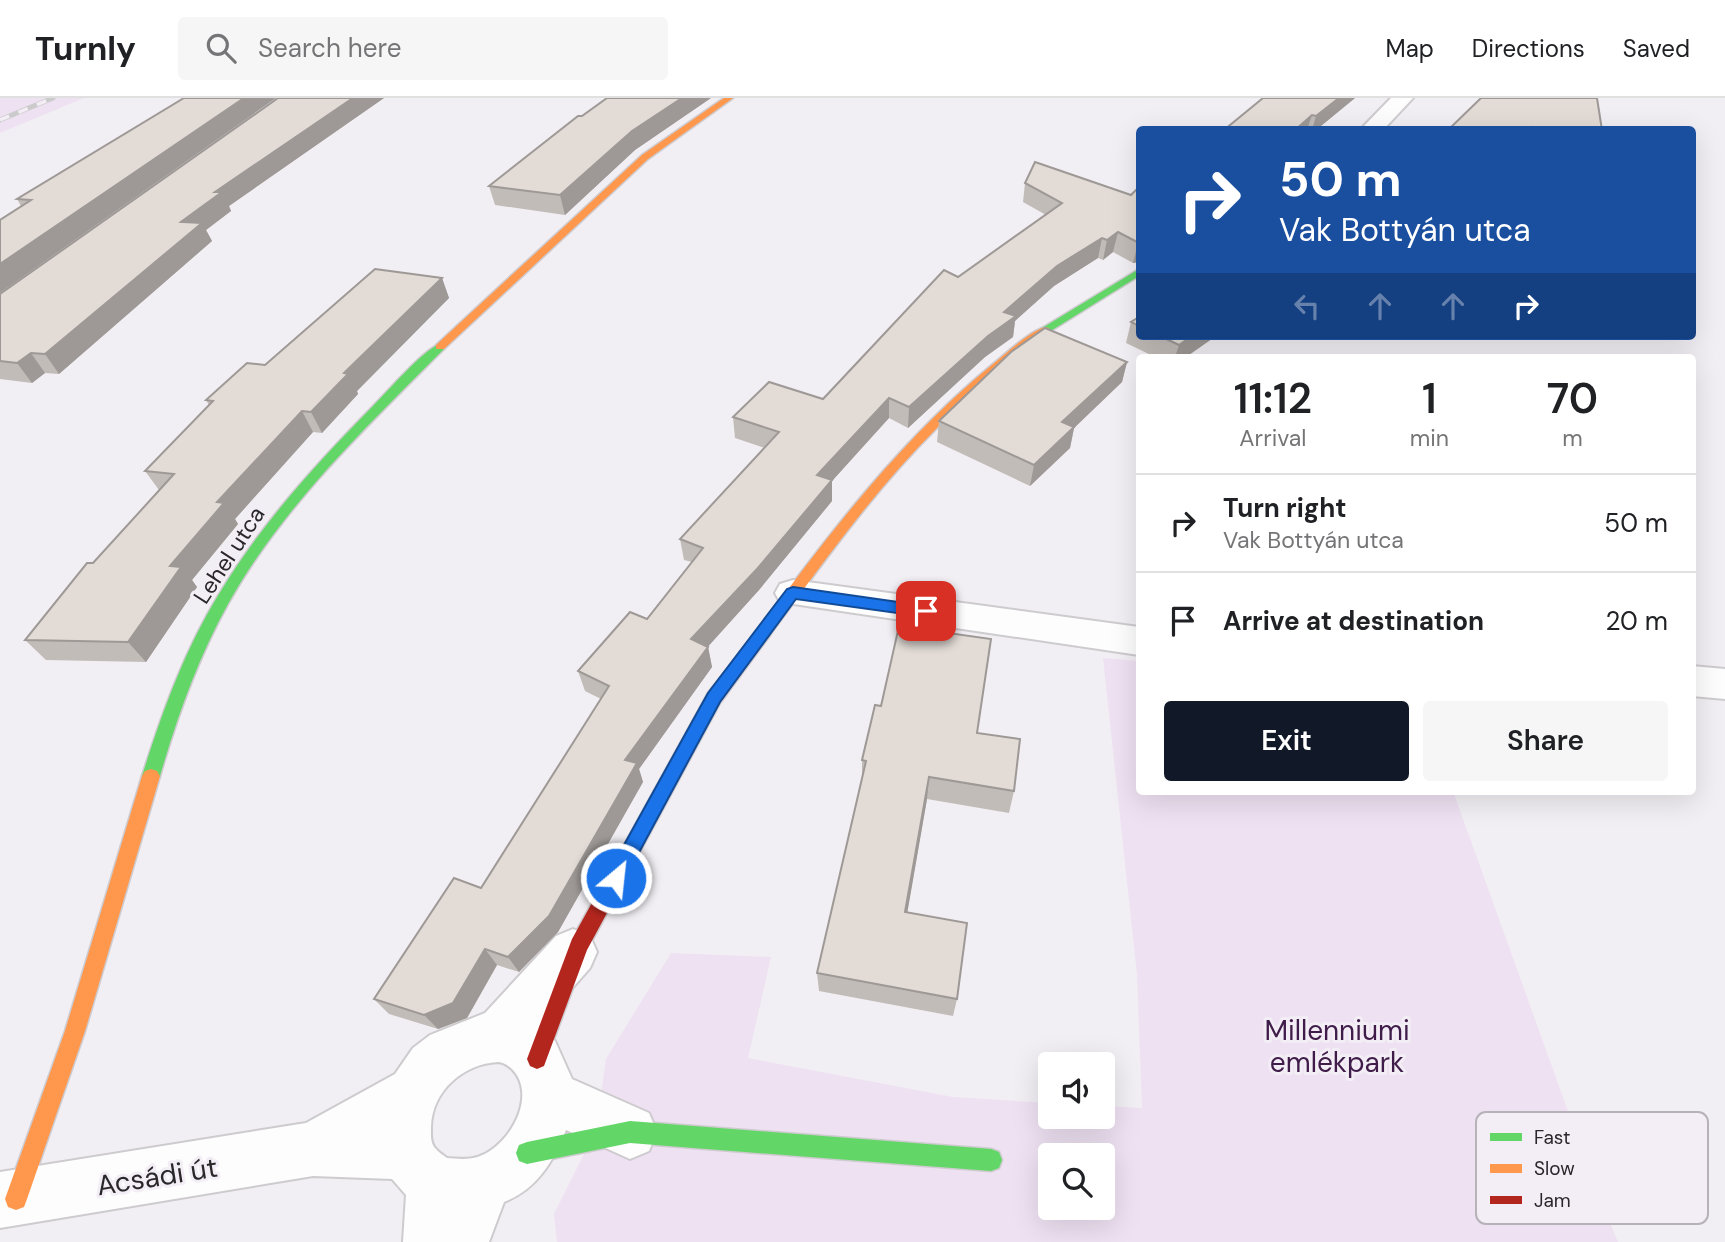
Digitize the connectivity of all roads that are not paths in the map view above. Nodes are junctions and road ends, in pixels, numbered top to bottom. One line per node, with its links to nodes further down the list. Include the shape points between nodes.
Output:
1 (729, 98): 16 (street, Lehel utca, via 645,157 438,349 296,497 236,579 199,649 159,750 75,1031)
2 (1403, 98): 3 (street)
3 (1374, 126)
4 (1136, 274): 5 (street, via 997,365 935,422 894,465)
5 (793, 593): 6 (street); 9 (street, via 714,698)
6 (1136, 641)
7 (1696, 681): 8 (street)
8 (1725, 684)
9 (579, 946): 10 (street)
10 (527, 1064): 11 (street, via 481,1038 453,1048 429,1067); 12 (street); 15 (street, via 543,1125)
11 (412, 1093): 13 (street, Acsádi út); 15 (street, via 403,1123)
12 (630, 1132): 14 (street); 15 (street)
13 (313, 1149): 15 (street, Acsádi út); 16 (street, Acsádi út)
14 (991, 1160)
15 (463, 1167): 17 (street); 18 (street)
16 (8, 1200)
17 (431, 1242)
18 (461, 1242)

